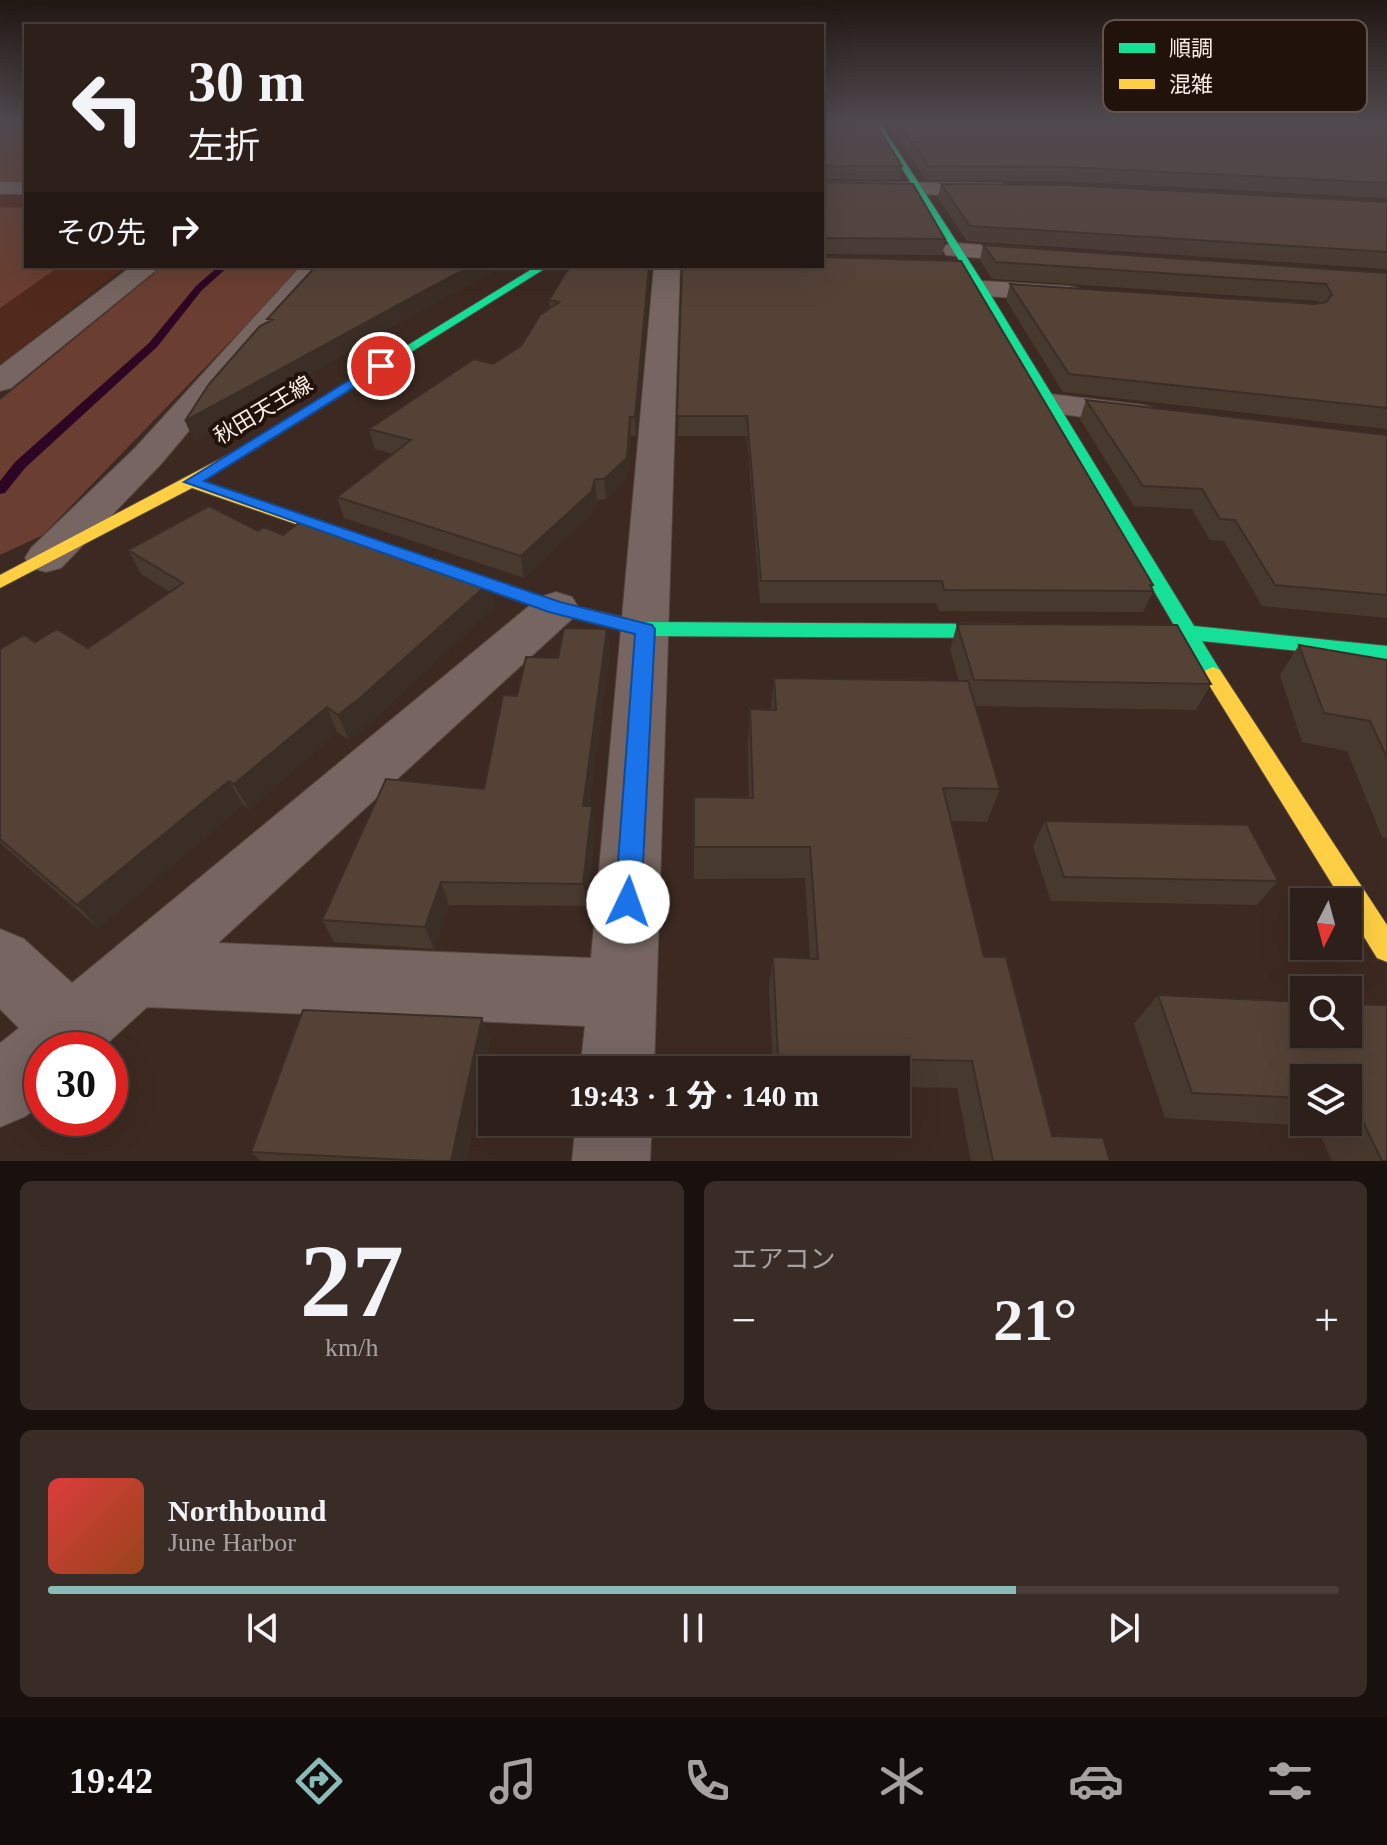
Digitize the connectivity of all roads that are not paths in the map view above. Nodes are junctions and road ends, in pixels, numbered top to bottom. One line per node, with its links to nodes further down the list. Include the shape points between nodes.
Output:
1 (911, 174): 5 (street)
2 (0, 188): 3 (street)
3 (24, 188)
4 (824, 188): 5 (street)
5 (921, 189): 6 (street); 12 (street)
6 (1015, 189)
7 (1064, 257): 12 (street)
8 (145, 268): 14 (street)
9 (313, 268): 19 (street, via 148,456)
10 (541, 268): 17 (street, 秋田天王線)
11 (667, 268): 23 (street)
12 (960, 268): 13 (street); 15 (street)
13 (1091, 296)
14 (0, 381)
15 (1050, 404): 16 (street); 26 (street)
16 (1173, 418)
17 (191, 482): 18 (street); 19 (street, 秋田天王線)
18 (381, 547)
19 (46, 558): 21 (street, 秋田天王線)
20 (425, 562): 22 (street)
21 (0, 582)
22 (556, 608): 23 (street); 30 (street)
23 (645, 629): 24 (street); 31 (street)
24 (1026, 631)
25 (1106, 632): 26 (street)
26 (1185, 632): 27 (street); 28 (street)
27 (1387, 653)
28 (1387, 949)
29 (0, 962): 32 (street)
30 (134, 973): 31 (street); 33 (street)
31 (622, 993): 34 (street)
32 (46, 1032)
33 (68, 1032)
34 (618, 1056)
35 (24, 1070): 36 (street)
36 (0, 1090)
37 (613, 1136): 38 (street)
38 (611, 1161)

